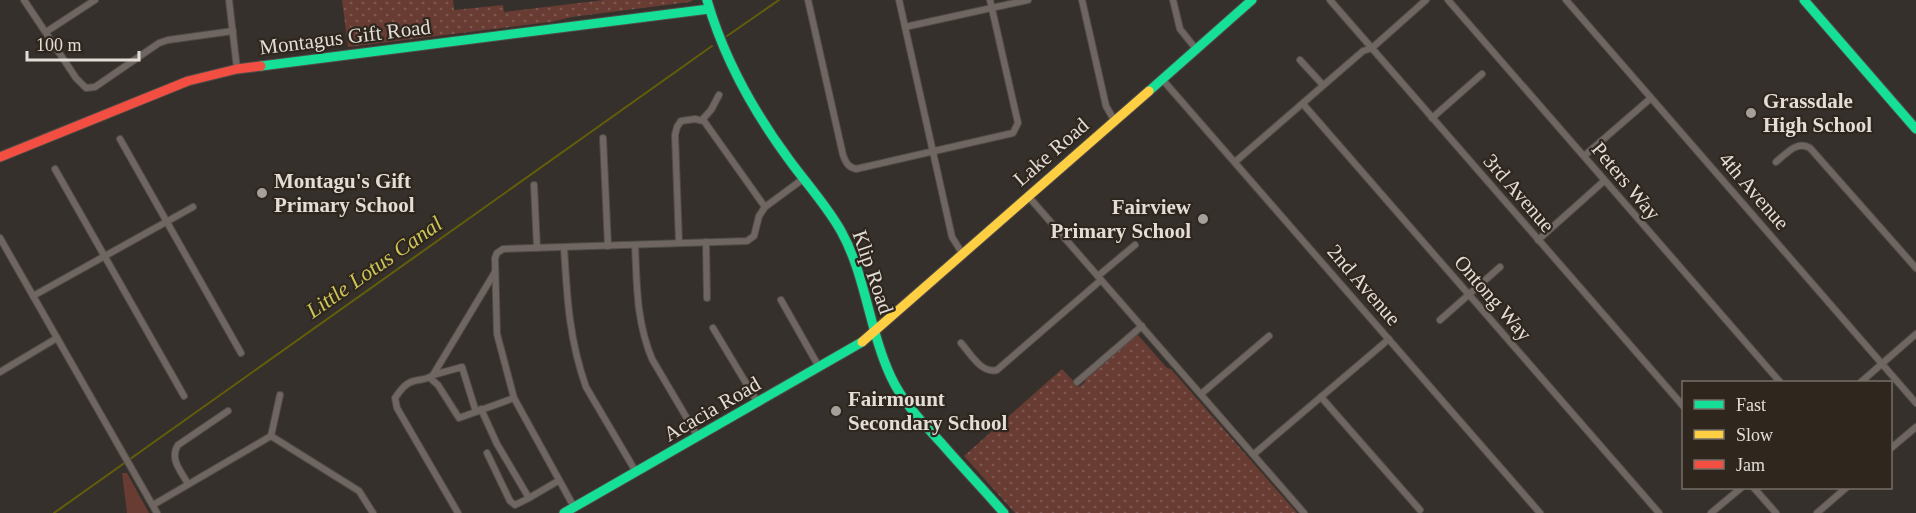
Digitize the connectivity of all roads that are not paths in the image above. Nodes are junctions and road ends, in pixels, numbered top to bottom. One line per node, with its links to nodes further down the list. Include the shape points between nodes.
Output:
1 (24, 0): 20 (street)
2 (95, 0): 20 (street)
3 (228, 0): 19 (street)
4 (808, 0): 37 (street, via 850,167 864,168)
5 (899, 0): 18 (street)
6 (990, 0): 17 (street)
7 (1028, 0): 17 (street)
8 (1082, 0): 33 (street, via 1106,106)
9 (1173, 0): 22 (street, via 1180,29)
10 (1252, 0): 22 (street, Lake Road)
11 (1330, 0): 21 (street, 3rd Avenue)
12 (1426, 0): 21 (street)
13 (1448, 0): 38 (street, Peters Way)
14 (1566, 0): 29 (street, 4th Avenue)
15 (1803, 0): 34 (street)
16 (708, 4): 24 (street, Montagus Gift Road); 43 (street, Klip Road, via 723,50 758,116)
17 (992, 8): 18 (street); 37 (street, via 1018,123 1016,129 1006,136)
18 (905, 27): 37 (street)
19 (232, 31): 20 (street, via 168,40 90,88 82,86); 24 (street)
20 (46, 32)
21 (1371, 48): 27 (street); 31 (street, 3rd Avenue)
22 (1196, 49): 26 (street, Lake Road)
23 (1300, 60): 27 (street)
24 (237, 69): 39 (street, Montagus Gift Road, via 188,81)
25 (1482, 74): 31 (street)
26 (1162, 79): 33 (street, Lake Road); 40 (street, 2nd Avenue)
27 (1323, 85): 30 (street)
28 (719, 95): 32 (street)
29 (1651, 98): 38 (street); 79 (street, 4th Avenue)
30 (1303, 104): 40 (street); 65 (street, Ontong Way)
31 (1432, 118): 51 (street, 3rd Avenue)
32 (702, 120): 48 (street); 53 (street, via 681,121 675,135)
33 (1114, 120): 46 (street, Lake Road)
34 (1916, 129)
35 (603, 138): 56 (street)
36 (120, 139): 49 (street)
37 (934, 152): 59 (street, via 952,237)
38 (1584, 156): 44 (street, Peters Way)
39 (0, 157)
40 (1235, 162): 76 (street, 2nd Avenue)
41 (1776, 162): 62 (street, via 1798,146 1810,148)
42 (55, 169): 60 (street)
43 (803, 179): 48 (street); 72 (street, Klip Road, via 851,249)
44 (1604, 181): 51 (street); 83 (street, Peters Way)
45 (534, 185): 58 (street)
46 (1028, 196): 59 (street, Lake Road); 64 (street)
47 (193, 207): 49 (street)
48 (765, 207): 52 (street, via 751,239)
49 (166, 221): 60 (street); 78 (street)
50 (0, 238): 66 (street)
51 (1538, 240): 93 (street, 3rd Avenue)
52 (706, 242): 53 (street); 67 (street)
53 (679, 243): 54 (street)
54 (635, 244): 56 (street); 98 (street, via 638,311 647,347)
55 (1135, 244): 64 (street)
56 (608, 246): 57 (street)
57 (564, 247): 58 (street); 102 (street, via 568,320 586,387)
58 (537, 248): 63 (street, via 503,249 495,258)
59 (962, 253): 72 (street, Lake Road)
60 (104, 257): 66 (street); 88 (street)
61 (1500, 267): 65 (street)
62 (1916, 268)
63 (495, 271): 82 (street); 90 (street, via 496,334)
64 (1100, 278): 70 (street); 77 (street, via 994,372 984,369)
65 (1469, 295): 69 (street); 119 (street, Ontong Way)
66 (33, 296): 75 (street)
67 (707, 298)
68 (781, 300): 80 (street)
69 (1440, 320)
70 (1142, 326): 85 (street); 86 (street)
71 (713, 328): 91 (street)
72 (875, 331): 80 (street, Acacia Road); 116 (street, Klip Road, via 901,395)
73 (1916, 334): 79 (street)
74 (1269, 336): 86 (street)
75 (57, 338): 81 (street); 109 (street)
76 (1389, 339): 89 (street); 118 (street, 2nd Avenue)
77 (961, 343)
78 (241, 353)
79 (1882, 364): 84 (street); 92 (street, 4th Avenue)
80 (819, 368): 91 (street, Acacia Road)
81 (1, 369)
82 (431, 377): 95 (street, via 457,417); 95 (street, via 462,367); 114 (street, via 412,381 395,398 397,408)
83 (1779, 381)
84 (1862, 381)
85 (1077, 382)
86 (1201, 394): 101 (street)
87 (280, 395): 97 (street)
88 (184, 396)
89 (1321, 397): 101 (street); 111 (street)
90 (514, 398): 95 (street); 103 (street)
91 (758, 403): 98 (street, Acacia Road)
92 (1916, 403)
93 (1682, 406)
94 (228, 411): 104 (street, via 175,451 175,461)
95 (479, 411): 108 (street)
96 (1916, 427): 99 (street)
97 (271, 436): 104 (street); 113 (street, via 359,491)
98 (698, 437): 102 (street, Acacia Road)
99 (1892, 447)
100 (487, 453): 108 (street, via 510,501 515,506)
101 (1254, 454): 117 (street)
102 (636, 472): 110 (street, Acacia Road)
103 (558, 481): 108 (street); 110 (street)
104 (188, 484): 109 (street)
105 (1740, 489): 120 (street)
106 (1755, 489): 121 (street)
107 (1845, 489): 122 (street)
108 (529, 498)
109 (153, 505): 112 (street)
110 (574, 507): 115 (street, Acacia Road)
111 (1420, 510)
112 (157, 513)
113 (373, 513)
114 (458, 513)
115 (564, 513)
116 (1004, 513)
117 (1304, 513)
118 (1540, 513)
119 (1659, 513)
120 (1711, 513)
121 (1776, 513)
122 (1817, 513)

